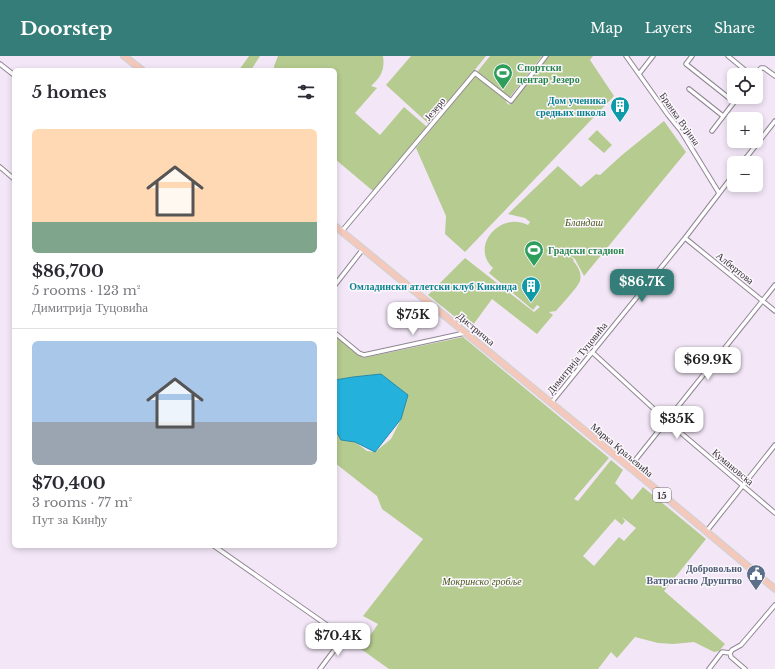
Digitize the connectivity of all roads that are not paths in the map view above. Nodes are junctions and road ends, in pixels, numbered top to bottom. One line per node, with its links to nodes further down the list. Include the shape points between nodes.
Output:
1 (124, 56): 8 (main road)
2 (546, 56): 26 (street, Језеро, via 511,101 475,73)
3 (626, 56): 12 (street, Бранка Вујина)
4 (653, 56): 12 (street)
5 (692, 56): 15 (street, via 686,64)
6 (728, 56): 9 (street)
7 (0, 64): 11 (street)
8 (139, 68)
9 (743, 68)
10 (763, 68): 13 (street)
11 (12, 73)
12 (639, 74): 24 (street, Бранка Вујина, via 681,131)
13 (775, 76)
14 (689, 89): 17 (street)
15 (727, 96)
16 (732, 104): 17 (street)
17 (723, 116): 19 (street)
18 (774, 124): 20 (street)
19 (712, 132)
20 (748, 156)
21 (0, 167): 22 (street)
22 (12, 177)
23 (727, 183): 24 (street, Димитрија Туцовића)
24 (719, 193): 27 (street, Димитрија Туцовића)
25 (337, 227): 26 (main road, Дистричка / 15)
26 (342, 231): 28 (main road, Дистричка / 15)
27 (685, 238): 31 (street, Албертова); 35 (street, Димитрија Туцовића)
28 (363, 249): 29 (street); 33 (main road, Дистричка / 15)
29 (337, 282)
30 (775, 285): 31 (street)
31 (763, 301): 32 (street, Албертова); 37 (street)
32 (775, 311)
33 (466, 333): 34 (street, via 364,355); 36 (main road, Дистричка / 15)
34 (337, 335)
35 (592, 352): 36 (street, Димитрија Туцовића); 37 (street, Кумановска)
36 (550, 402): 39 (main road, Марка Краљевића / 15)
37 (667, 421): 39 (street); 40 (street, Кумановска)
38 (775, 445): 40 (street)
39 (630, 468): 42 (main road, Марка Краљевића / 15)
40 (743, 485): 41 (street, Кумановска); 42 (street)
41 (775, 513)
42 (706, 532): 44 (main road, Марка Краљевића / 15)
43 (217, 548): 47 (street, via 344,636)
44 (775, 589)
45 (775, 604): 46 (street, via 741,645)
46 (730, 653): 48 (street, via 722,652); 49 (street, via 731,657)
47 (320, 669)
48 (709, 669)
49 (745, 669)

